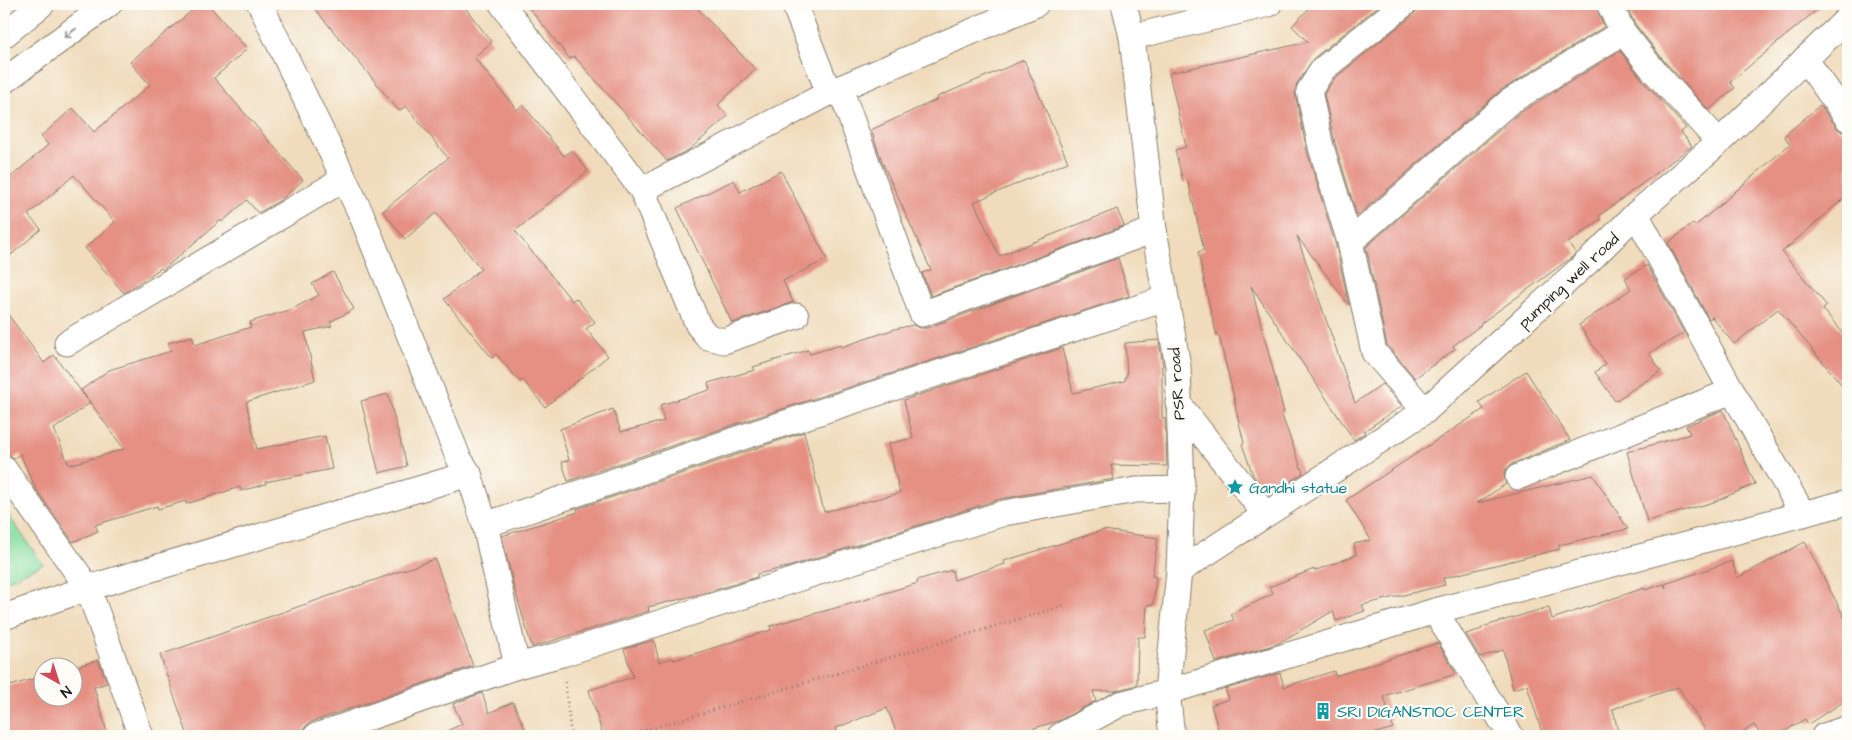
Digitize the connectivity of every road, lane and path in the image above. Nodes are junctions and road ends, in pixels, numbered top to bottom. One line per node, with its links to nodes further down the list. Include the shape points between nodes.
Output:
1 (42, 4): 13 (street)
2 (109, 4): 16 (street, one-way to 16)
3 (260, 4): 20 (street)
4 (502, 4): 21 (street)
5 (794, 4): 17 (street)
6 (1036, 4): 17 (street)
7 (1124, 4): 14 (street, PSR road)
8 (1269, 4): 14 (street)
9 (1404, 4): 24 (street, via 1324,69 1309,91)
10 (1609, 4): 12 (street)
11 (1848, 18): 15 (street, pumping well road)
12 (1623, 32): 19 (street); 24 (street, via 1509,102)
13 (4, 35)
14 (1132, 37): 23 (street, PSR road)
15 (1805, 59): 18 (street); 19 (street, pumping well road)
16 (5, 78)
17 (835, 91): 21 (street); 23 (street, via 922,314)
18 (1848, 119)
19 (1718, 142): 22 (street, pumping well road)
20 (344, 179): 27 (street); 32 (street, via 362,216 458,456)
21 (642, 190): 26 (street, via 698,325 708,337 724,341)
22 (1636, 214): 28 (street); 30 (street, pumping well road, via 1594,258)
23 (1154, 230): 25 (street, PSR road)
24 (1350, 242): 30 (street, via 1374,352)
25 (1165, 299): 29 (street, PSR road, via 1178,366); 38 (street)
26 (796, 316)
27 (67, 343)
28 (1732, 391): 33 (street); 37 (street)
29 (1178, 403): 34 (street, PSR road); 36 (street)
30 (1424, 411): 36 (street, pumping well road)
31 (4, 469): 40 (street)
32 (469, 474): 38 (street); 40 (street)
33 (1518, 477)
34 (1182, 489): 39 (street, PSR road); 44 (street, via 1136,490 1004,513)
35 (1848, 502): 37 (street)
36 (1266, 514): 39 (street, pumping well road)
37 (1803, 514): 42 (street)
38 (485, 525): 45 (street)
39 (1179, 571): 46 (street, PSR road)
40 (88, 588): 43 (street); 48 (street)
41 (1063, 606): 51 (path)
42 (1436, 611): 46 (street); 54 (street)
43 (4, 617)
44 (562, 654): 45 (street); 50 (path)
45 (517, 666): 49 (street)
46 (1167, 692): 52 (street, via 1120,704); 53 (street, PSR road)
47 (1848, 728): 55 (street)
48 (140, 736)
49 (316, 736)
50 (571, 736)
51 (626, 736)
52 (1060, 736)
53 (1172, 736)
54 (1511, 736)
55 (1824, 736)

